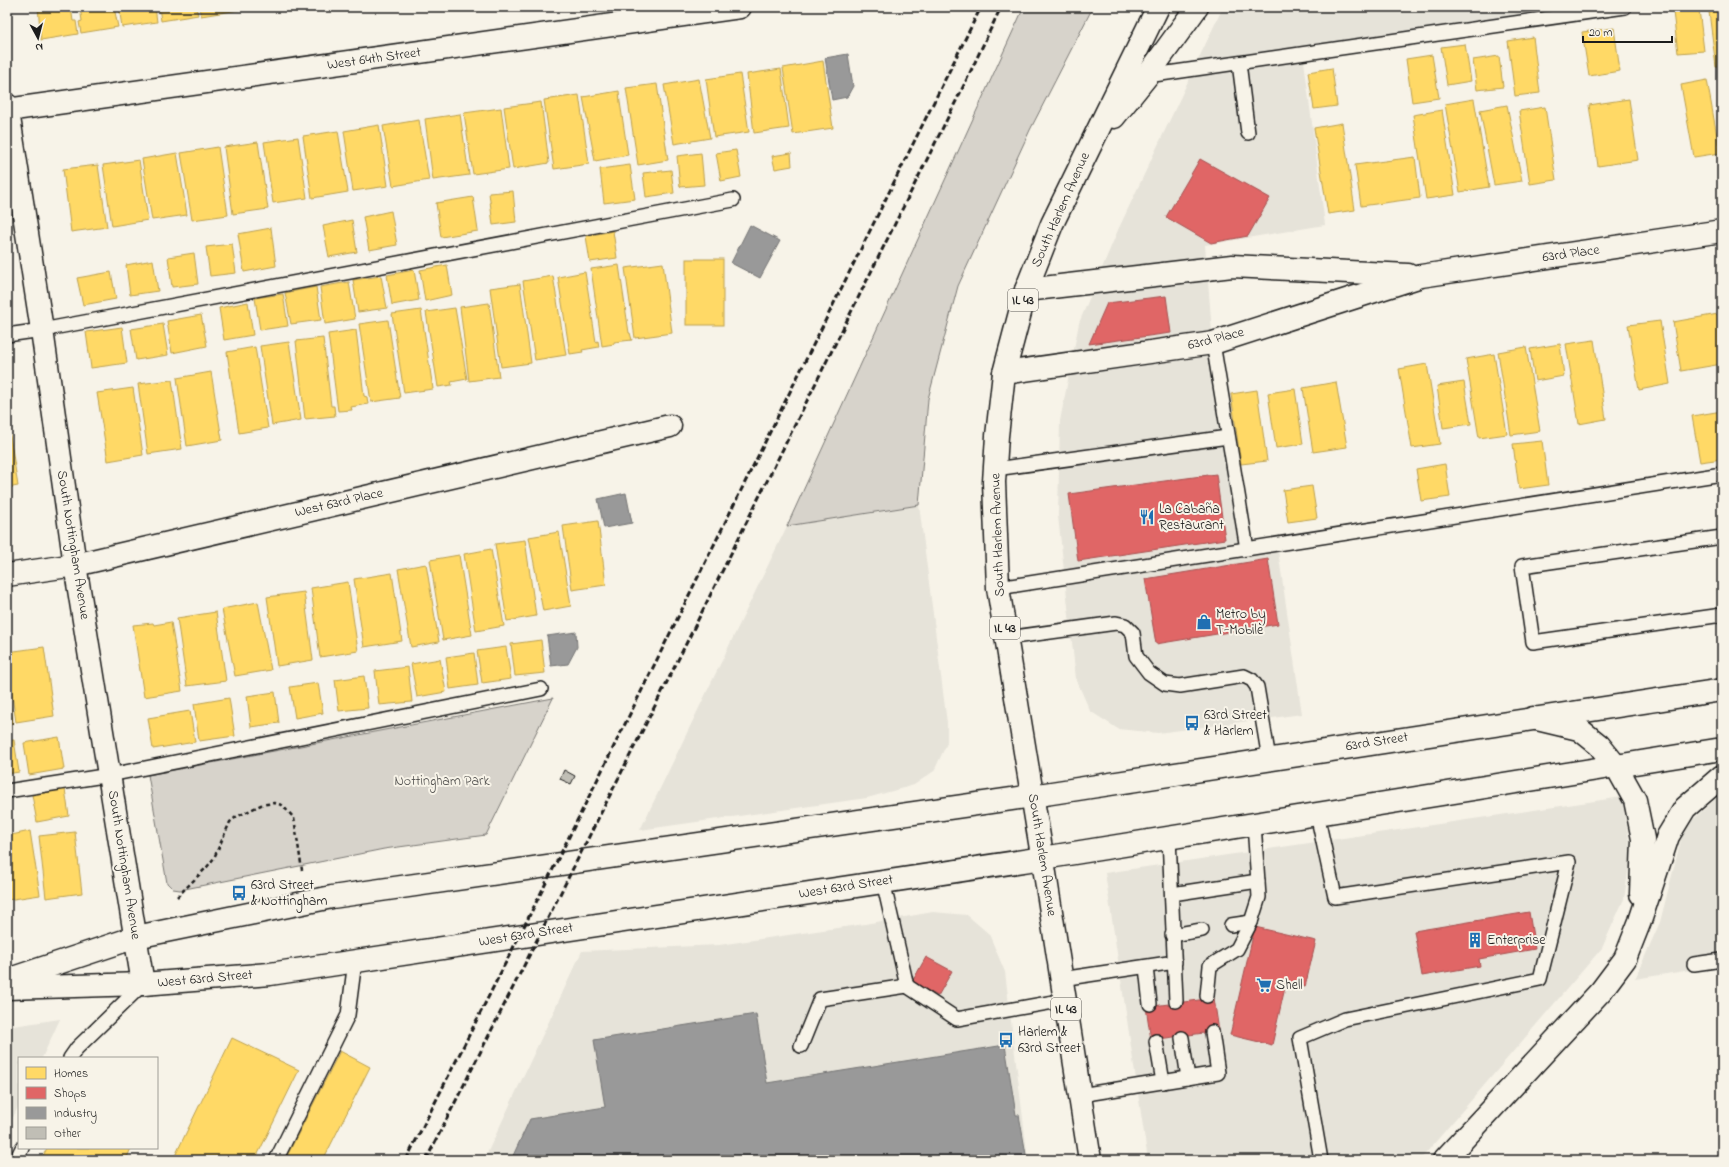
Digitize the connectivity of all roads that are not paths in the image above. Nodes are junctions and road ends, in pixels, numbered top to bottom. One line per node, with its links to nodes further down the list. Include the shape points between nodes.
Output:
1 (740, 7): 5 (main road, West 64th Street)
2 (1158, 7): 10 (main road, South Harlem Avenue / IL 43)
3 (1196, 7): 7 (main road)
4 (1625, 7): 6 (lane)
5 (689, 11): 8 (main road, West 64th Street)
6 (1239, 63): 7 (lane); 9 (lane)
7 (1147, 76): 10 (main road)
8 (7, 108): 15 (main road, South Nottingham Avenue)
9 (1248, 133)
10 (1087, 151): 14 (main road, South Harlem Avenue / IL 43, via 1052,224)
11 (733, 200): 15 (lane)
12 (1722, 231): 13 (main road, 63rd Place)
13 (1421, 276): 14 (main road, 63rd Place, via 1232,266); 17 (main road, 63rd Place)
14 (1026, 290): 18 (main road, South Harlem Avenue / IL 43)
15 (42, 330): 16 (lane); 25 (main road, South Nottingham Avenue)
16 (7, 335)
17 (1213, 343): 18 (main road, 63rd Place); 20 (lane)
18 (1004, 373): 21 (main road, South Harlem Avenue / IL 43, via 996,436)
19 (670, 426): 25 (main road, West 63rd Place)
20 (1228, 437): 21 (lane); 24 (lane)
21 (995, 469): 27 (main road, South Harlem Avenue / IL 43)
22 (1722, 474): 24 (lane)
23 (1722, 537): 28 (lane, via 1522,566 1533,642)
24 (1247, 549): 27 (lane)
25 (75, 565): 26 (main road, West 63rd Place); 36 (main road, South Nottingham Avenue)
26 (7, 575)
27 (998, 588): 29 (main road, South Harlem Avenue / IL 43)
28 (1722, 615)
29 (1007, 638): 34 (lane, via 1116,623 1126,625 1133,633 1136,656 1149,673 1165,684 1180,686 1244,676 1252,680 1257,687); 39 (main road, South Harlem Avenue / IL 43)
30 (541, 689): 36 (lane)
31 (1722, 690): 32 (main road, 63rd Street)
32 (1533, 718): 34 (main road, 63rd Street); 35 (main road, via 1579,729 1599,745)
33 (1722, 749): 35 (main road)
34 (1269, 759): 39 (main road, 63rd Street)
35 (1616, 766): 40 (main road); 47 (main road, via 1635,800 1643,840)
36 (110, 775): 38 (lane); 52 (main road, South Nottingham Avenue)
37 (1722, 776): 47 (main road, via 1685,808 1668,836)
38 (7, 791)
39 (1032, 796): 43 (main road, South Harlem Avenue / IL 43); 52 (main road, via 332,897)
40 (1317, 814): 41 (main road); 78 (lane, via 1335,897 1568,862 1540,980 1345,1019 1300,1038)
41 (1254, 824): 42 (main road); 45 (lane)
42 (1169, 837): 43 (main road); 46 (lane)
43 (1043, 858): 44 (main road, West 63rd Street); 62 (main road, South Harlem Avenue / IL 43)
44 (883, 881): 54 (main road, West 63rd Street); 60 (lane)
45 (1258, 881): 46 (lane); 48 (lane, via 1259,898)
46 (1172, 894): 51 (lane)
47 (1640, 921): 79 (main road, via 1625,959 1601,991)
48 (1251, 922): 49 (lane); 63 (lane, via 1237,949 1210,966)
49 (1231, 925)
50 (1202, 930): 51 (lane)
51 (1172, 935): 55 (lane)
52 (136, 937): 58 (main road); 59 (main road, South Nottingham Avenue)
53 (1722, 960): 56 (lane)
54 (354, 961): 59 (main road, West 63rd Street, via 270,974); 76 (lane, via 348,1015)
55 (1175, 962): 57 (lane); 64 (lane)
56 (1694, 964)
57 (1146, 967): 62 (lane); 65 (lane)
58 (7, 980)
59 (143, 984): 61 (main road, West 63rd Street); 70 (lane)
60 (907, 986): 62 (lane, via 957,1019); 69 (lane, via 820,1000)
61 (7, 988)
62 (1063, 990): 73 (main road, South Harlem Avenue / IL 43)
63 (1207, 996)
64 (1176, 1001)
65 (1150, 1004)
66 (1212, 1032): 71 (lane, via 1218,1073)
67 (1182, 1038): 71 (lane)
68 (1156, 1041): 72 (lane)
69 (801, 1046)
70 (71, 1057)
71 (1188, 1078): 72 (lane)
72 (1163, 1082): 73 (lane)
73 (1080, 1095): 77 (main road, South Harlem Avenue / IL 43)
74 (22, 1149): 75 (lane)
75 (16, 1160)
76 (276, 1160)
77 (1090, 1160)
78 (1320, 1160)
79 (1444, 1160)

